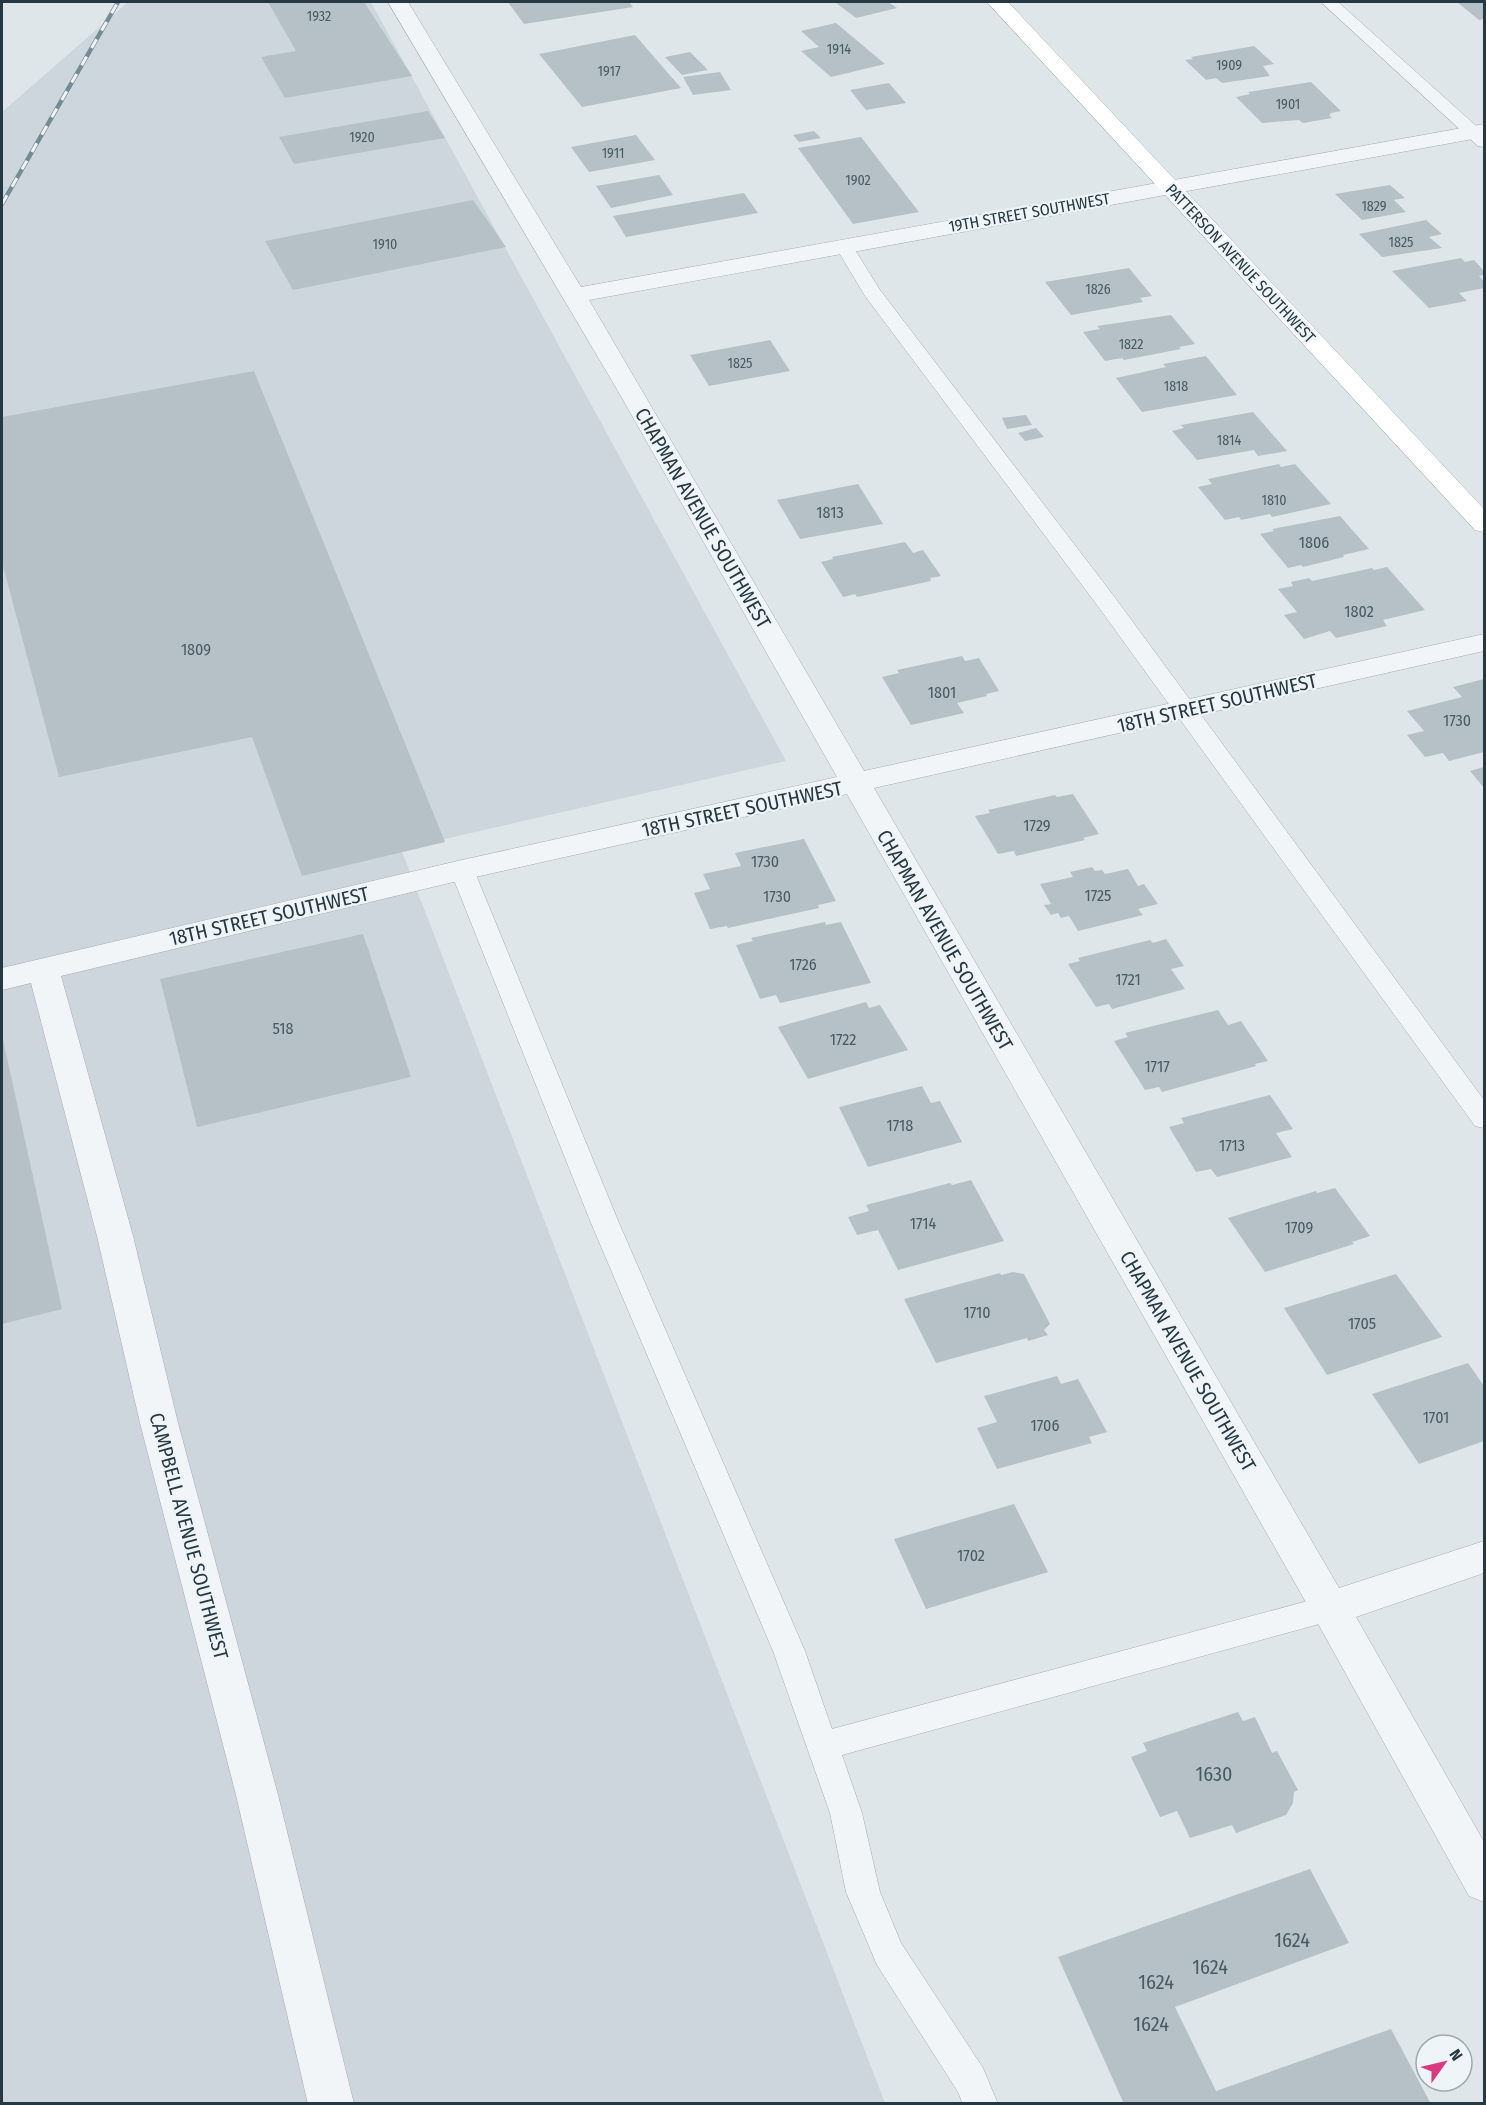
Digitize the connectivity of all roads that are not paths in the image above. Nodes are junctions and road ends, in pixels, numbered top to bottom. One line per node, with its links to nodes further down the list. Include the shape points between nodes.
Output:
1 (398, 2): 7 (street, CHAPMAN AVENUE SOUTHWEST)
2 (997, 2): 5 (main road, PATTERSON AVENUE SOUTHWEST)
3 (1329, 2): 4 (lane)
4 (1481, 135): 5 (street, 19TH STREET SOUTHWEST)
5 (1170, 186): 6 (street, 19TH STREET SOUTHWEST); 8 (main road, PATTERSON AVENUE SOUTHWEST)
6 (844, 246): 7 (street, 19TH STREET SOUTHWEST); 10 (lane, via 872,292)
7 (574, 296): 11 (street, CHAPMAN AVENUE SOUTHWEST)
8 (1485, 524)
9 (1485, 642): 10 (street, 18TH STREET SOUTHWEST)
10 (1185, 711): 11 (street, 18TH STREET SOUTHWEST); 15 (lane)
11 (855, 784): 12 (street, 18TH STREET SOUTHWEST); 17 (street, CHAPMAN AVENUE SOUTHWEST)
12 (462, 870): 13 (street, 18TH STREET SOUTHWEST); 18 (lane, via 605,1223 789,1651)
13 (43, 969): 14 (street, 18TH STREET SOUTHWEST); 20 (street, CAMPBELL AVENUE SOUTHWEST, via 257,1795)
14 (2, 979)
15 (1485, 1119)
16 (1485, 1557): 17 (street)
17 (1330, 1608): 18 (lane); 19 (street, CHAPMAN AVENUE SOUTHWEST)
18 (823, 1746): 21 (lane, via 846,1813 863,1892 889,1954)
19 (1485, 1882)
20 (331, 2103)
21 (981, 2103)

